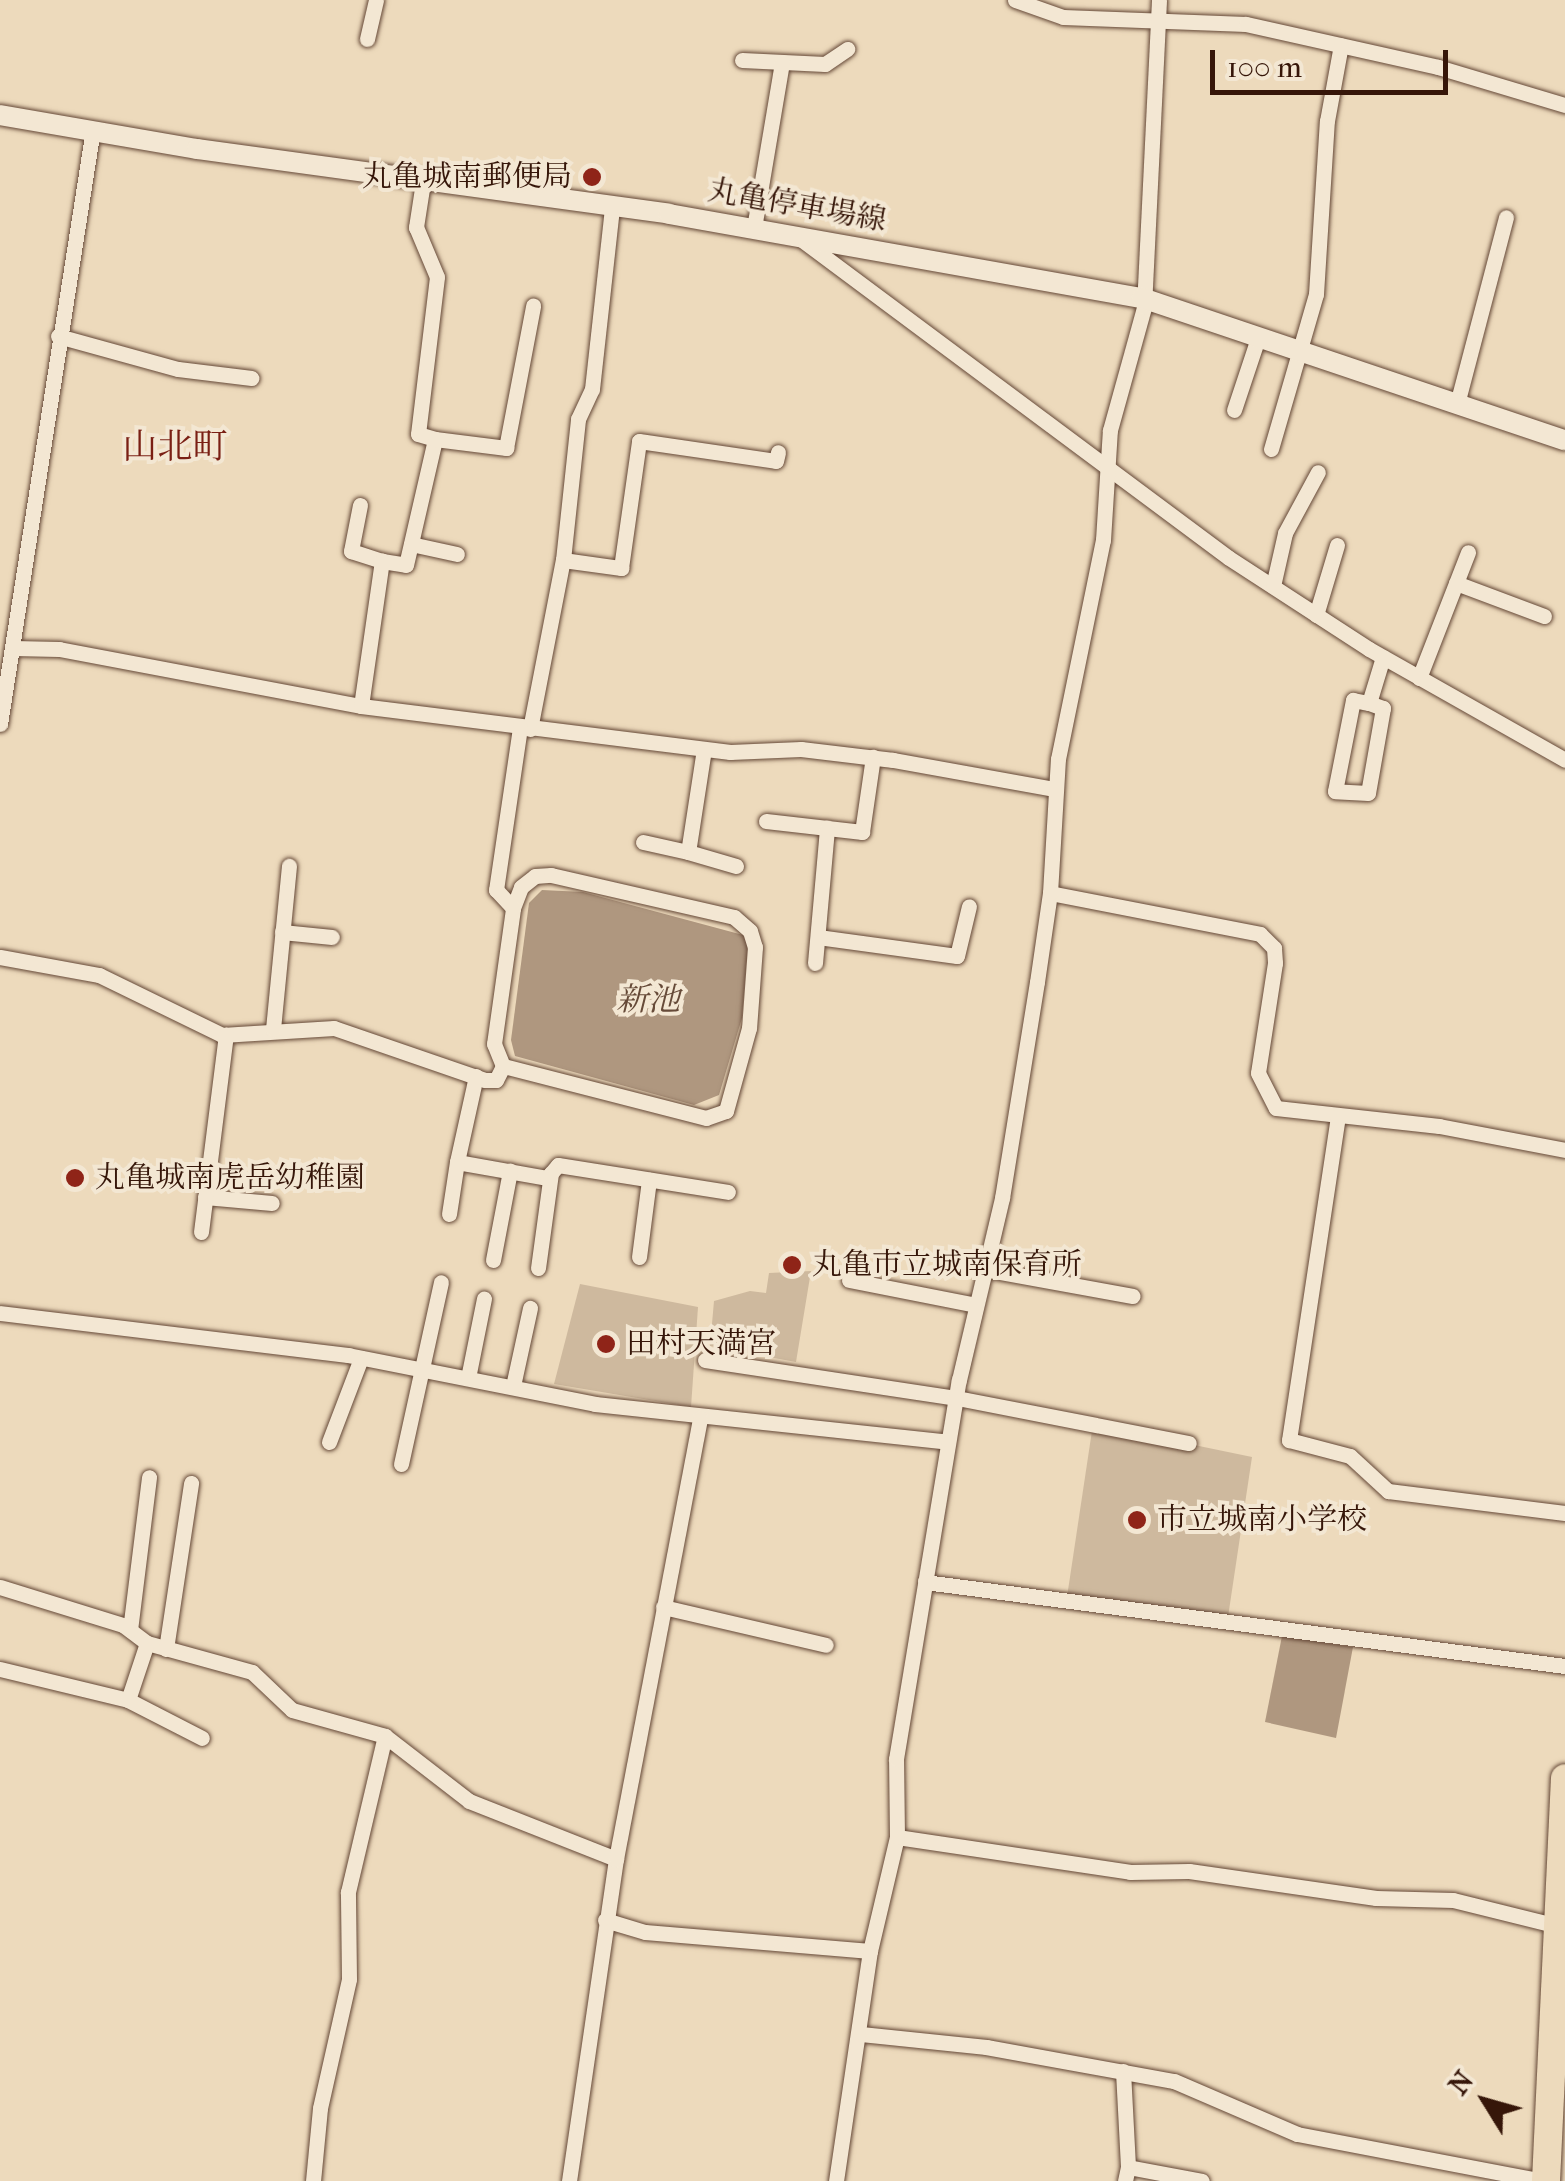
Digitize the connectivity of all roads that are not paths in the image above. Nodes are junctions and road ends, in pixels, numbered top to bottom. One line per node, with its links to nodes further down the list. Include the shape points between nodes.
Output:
1 (376, 0): 5 (street)
2 (1016, 0): 4 (street, via 1063,17)
3 (1159, 0): 4 (street)
4 (1157, 20): 6 (street, via 1246,24); 18 (street)
5 (366, 39)
6 (1341, 45): 10 (street); 22 (street, via 1327,121 1316,294)
7 (847, 49): 9 (street, via 825,64)
8 (742, 60): 9 (street)
9 (782, 62): 16 (street)
10 (1565, 105)
11 (0, 115): 12 (main road, 丸亀停車場線)
12 (93, 130): 13 (main road, 丸亀停車場線); 21 (street)
13 (422, 182): 14 (main road, 丸亀停車場線); 26 (street, via 416,226 437,276 418,434)
14 (612, 208): 16 (main road, 丸亀停車場線); 37 (street, via 592,389 578,419)
15 (1506, 216): 24 (street)
16 (754, 228): 17 (main road, 丸亀停車場線)
17 (794, 235): 18 (main road, 丸亀停車場線); 30 (street)
18 (1142, 298): 20 (main road, 丸亀停車場線); 30 (street, via 1110,430)
19 (534, 306): 26 (street, via 506,448)
20 (1259, 335): 22 (main road, 丸亀停車場線); 25 (street)
21 (58, 336): 23 (street, via 178,369); 43 (street)
22 (1302, 349): 24 (main road, 丸亀停車場線); 28 (street)
23 (251, 378)
24 (1457, 404): 27 (main road, 丸亀停車場線)
25 (1234, 410)
26 (435, 439): 33 (street)
27 (1565, 440)
28 (1271, 449)
29 (778, 452): 37 (street, via 776,461 639,441 621,568)
30 (1108, 472): 40 (street); 53 (street, via 1103,540)
31 (1318, 472): 40 (street, via 1285,533)
32 (360, 505): 38 (street, via 351,551)
33 (411, 544): 36 (street); 38 (street, via 406,565)
34 (1337, 545): 41 (street)
35 (1468, 552): 39 (street)
36 (457, 554)
37 (563, 560): 49 (street)
38 (382, 561): 47 (street)
39 (1456, 583): 42 (street); 45 (street)
40 (1273, 586): 41 (street)
41 (1316, 614): 44 (street)
42 (1544, 616)
43 (9, 639): 47 (street); 48 (street)
44 (1383, 657): 45 (street); 46 (street)
45 (1420, 678): 52 (street)
46 (1369, 703): 46 (street, via 1352,700 1335,791 1368,793 1384,708)
47 (361, 706): 49 (street)
48 (0, 724)
49 (525, 728): 50 (street); 62 (street, via 496,890)
50 (704, 749): 51 (street); 57 (street)
51 (873, 757): 53 (street); 55 (street, via 862,832)
52 (1565, 760)
53 (1054, 789): 60 (street)
54 (766, 821): 55 (street)
55 (827, 828): 65 (street)
56 (642, 842): 57 (street)
57 (688, 852): 59 (street)
58 (288, 866): 63 (street)
59 (736, 866)
60 (1050, 893): 72 (street, via 1260,934 1274,948 1275,963 1260,1086 1276,1108); 86 (street, via 1002,1198)
61 (969, 906): 65 (street, via 957,956)
62 (514, 908): 70 (street, via 494,1044); 70 (street, via 521,887 535,876 552,875 734,917 755,947 749,1028 726,1111 706,1118)
63 (282, 932): 64 (street); 68 (street)
64 (332, 936)
65 (818, 937): 67 (street)
66 (0, 957): 69 (street, via 99,975)
67 (815, 963)
68 (273, 1029): 69 (street); 71 (street, via 334,1028)
69 (226, 1034): 79 (street)
70 (503, 1066): 71 (street, via 496,1080)
71 (476, 1076): 74 (street)
72 (1338, 1116): 73 (street, via 1439,1126); 107 (street, via 1288,1440 1350,1456 1388,1491)
73 (1565, 1150)
74 (457, 1162): 75 (street); 81 (street)
75 (510, 1171): 76 (street); 84 (street)
76 (551, 1173): 77 (street, via 558,1165); 85 (street)
77 (648, 1180): 78 (street); 83 (street)
78 (728, 1192)
79 (205, 1198): 80 (street); 82 (street)
80 (272, 1203)
81 (449, 1214)
82 (200, 1232)
83 (638, 1256)
84 (494, 1260)
85 (538, 1268)
86 (984, 1269): 89 (street); 91 (street)
87 (849, 1280): 91 (street)
88 (441, 1282): 96 (street)
89 (1133, 1296)
90 (484, 1299): 97 (street)
91 (976, 1305): 99 (street)
92 (530, 1308): 98 (street)
93 (0, 1314): 94 (street)
94 (362, 1358): 96 (street); 101 (street)
95 (705, 1360): 99 (street)
96 (421, 1370): 97 (street); 104 (street)
97 (468, 1378): 98 (street)
98 (513, 1386): 100 (street)
99 (957, 1398): 102 (street); 103 (street)
100 (700, 1418): 102 (street, via 849,1427); 110 (street)
101 (329, 1442)
102 (948, 1442): 108 (street)
103 (1189, 1443)
104 (401, 1464)
105 (149, 1477): 111 (street)
106 (191, 1483): 114 (street)
107 (1565, 1513)
108 (925, 1582): 115 (street); 121 (street, via 896,1759)
109 (0, 1586): 111 (street)
110 (663, 1607): 113 (street); 122 (street)
111 (130, 1630): 112 (street)
112 (147, 1644): 114 (street); 117 (street)
113 (826, 1645)
114 (166, 1649): 118 (street, via 252,1672 292,1710)
115 (1565, 1666)
116 (0, 1670): 117 (street)
117 (128, 1700): 119 (street)
118 (385, 1736): 122 (street, via 469,1801); 129 (street, via 348,1892 348,1979 320,2108)
119 (202, 1738)
120 (1565, 1778): 124 (highway)
121 (897, 1837): 124 (street, via 1130,1872 1189,1871 1376,1898 1452,1900); 125 (street)
122 (616, 1858): 123 (street)
123 (605, 1920): 125 (street, via 645,1932); 130 (street)
124 (1558, 1926): 133 (highway)
125 (870, 1951): 126 (street)
126 (862, 2034): 127 (street); 131 (street)
127 (1124, 2071): 128 (street); 133 (street, via 1174,2081 1297,2134)
128 (1126, 2174): 132 (street)
129 (313, 2181)
130 (569, 2181)
131 (836, 2181)
132 (1202, 2181)
133 (1544, 2181)

